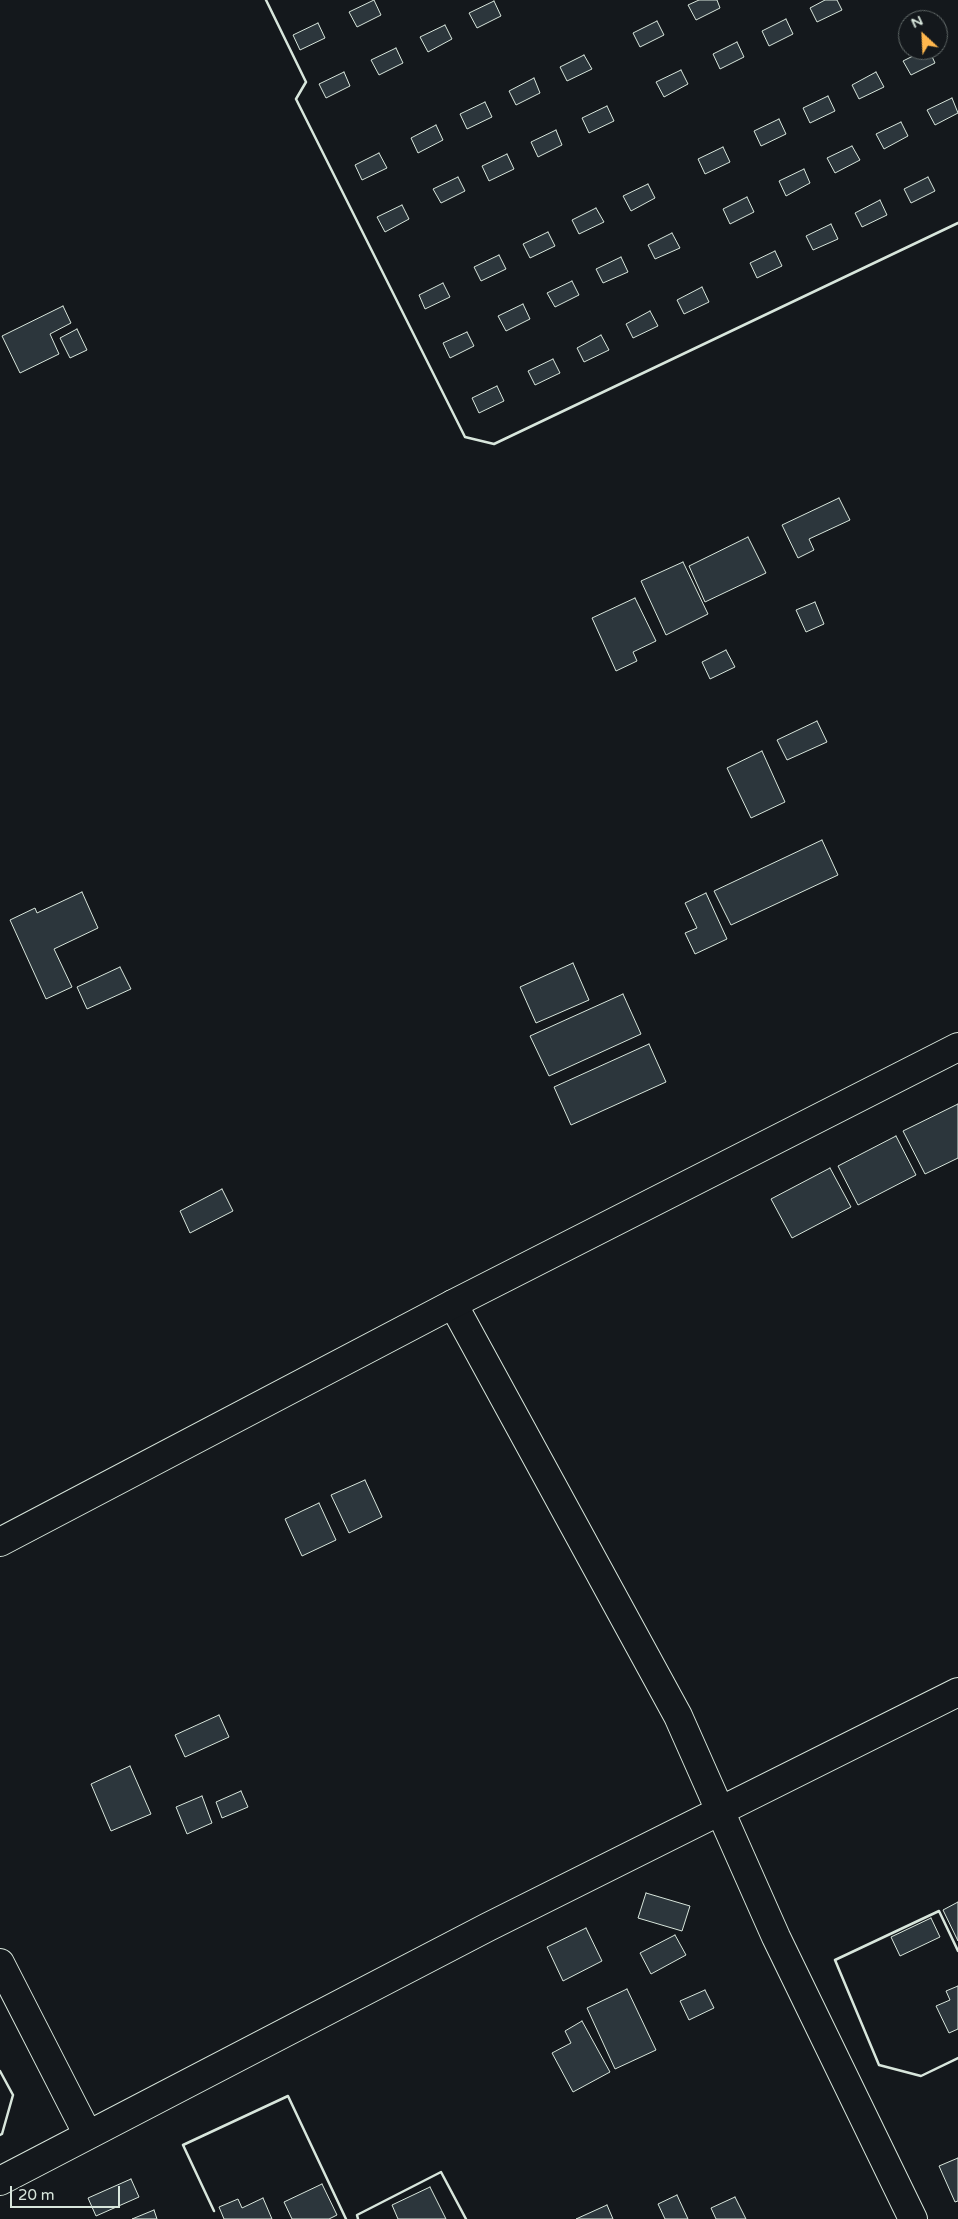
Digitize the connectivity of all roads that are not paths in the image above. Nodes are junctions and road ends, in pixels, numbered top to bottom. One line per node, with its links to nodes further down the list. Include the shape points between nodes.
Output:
1 (958, 1047): 2 (street)
2 (453, 1304): 3 (street); 5 (street, via 678,1716)
3 (0, 1542)
4 (958, 1692): 5 (street)
5 (719, 1810): 7 (street); 9 (street, via 776,1937)
6 (0, 1963): 7 (street)
7 (88, 2135): 8 (street)
8 (0, 2181)
9 (913, 2219)

